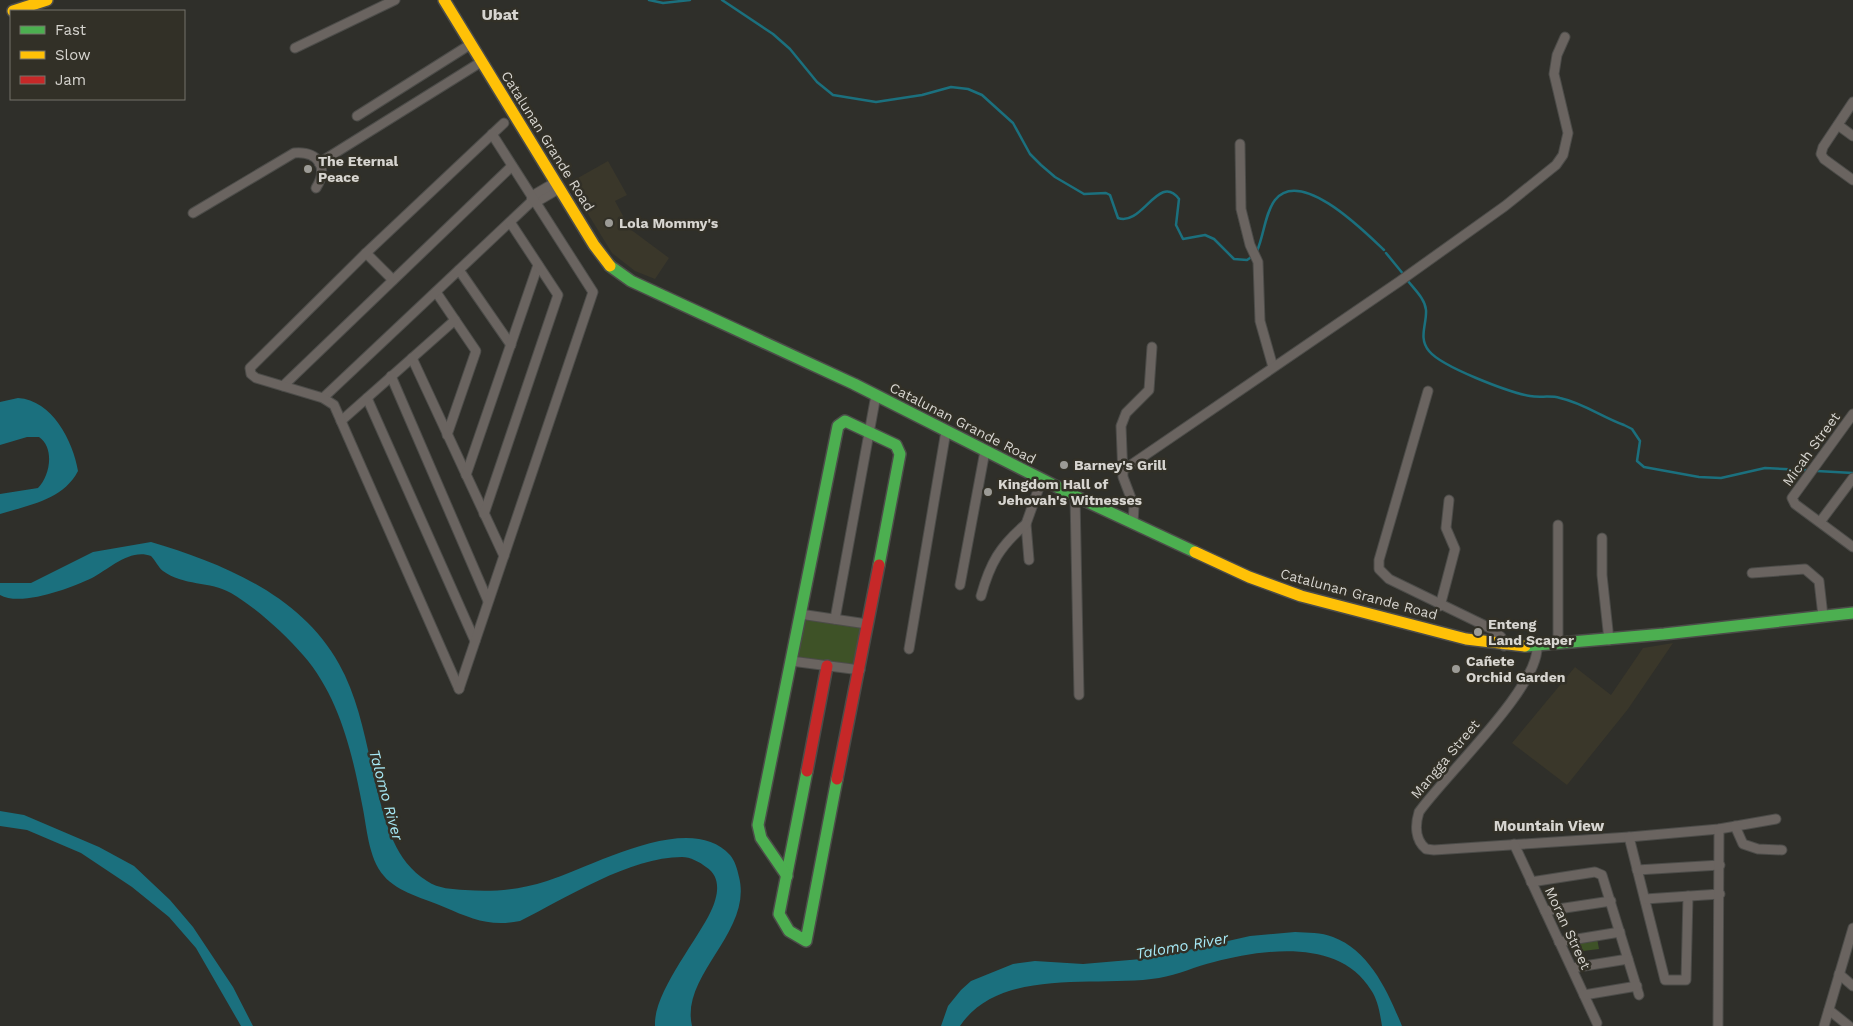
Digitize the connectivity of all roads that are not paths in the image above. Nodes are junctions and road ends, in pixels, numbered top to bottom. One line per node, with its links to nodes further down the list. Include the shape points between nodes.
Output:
1 (47, 0): 4 (main road)
2 (395, 0): 7 (street)
3 (444, 0): 6 (main road, Catalunan Grande Road)
4 (18, 10)
5 (1565, 37): 33 (street, via 1557,55 1554,74 1568,133 1563,155 1556,165 1464,236)
6 (471, 44): 8 (main road, Catalunan Grande Road); 10 (street)
7 (295, 48)
8 (482, 62): 16 (street); 19 (main road, Catalunan Grande Road)
9 (1853, 102): 12 (street)
10 (356, 116)
11 (504, 123): 13 (street)
12 (1838, 125): 14 (street); 18 (street, via 1823,147 1822,154 1824,159)
13 (492, 134): 17 (street); 24 (street)
14 (1853, 136)
15 (1240, 144): 33 (street, via 1241,209 1258,262 1260,321)
16 (319, 163): 20 (street, via 323,175); 22 (street, via 301,152 289,155)
17 (512, 166): 21 (street); 27 (street)
18 (1853, 180)
19 (558, 185): 21 (street); 37 (main road, Catalunan Grande Road, via 601,254 624,277)
20 (316, 188)
21 (533, 200): 23 (street); 59 (street, via 593,292)
22 (193, 213)
23 (510, 222): 25 (street); 26 (street)
24 (366, 253): 27 (street); 35 (street, via 252,365 250,371 253,376)
25 (538, 265): 30 (street); 52 (street, via 558,295)
26 (460, 270): 28 (street); 30 (street)
27 (393, 280): 35 (street)
28 (436, 292): 29 (street); 38 (street)
29 (455, 320): 32 (street); 44 (street, via 476,351)
30 (511, 344): 47 (street)
31 (1152, 347): 46 (street, via 1149,390 1122,420)
32 (412, 358): 34 (street); 44 (street)
33 (1273, 367): 46 (street)
34 (391, 376): 39 (street); 64 (street)
35 (283, 386): 38 (street)
36 (1428, 391): 65 (street, via 1378,564 1388,579)
37 (876, 395): 42 (main road, Catalunan Grande Road); 43 (street)
38 (323, 398): 41 (street, via 334,405)
39 (367, 398): 41 (street); 72 (street)
40 (1853, 414): 53 (street, Micah Street, via 1793,495 1795,504)
41 (341, 421): 72 (street, via 459,689)
42 (946, 431): 45 (main road, Catalunan Grande Road); 76 (street)
43 (869, 432): 67 (main road, via 848,421 842,421 838,426); 69 (street); 70 (main road, via 896,445 900,454)
44 (448, 435): 47 (street)
45 (985, 450): 49 (main road, Catalunan Grande Road); 62 (street)
46 (1122, 471): 54 (street, via 1134,506)
47 (466, 476): 52 (street)
48 (1853, 478): 53 (street)
49 (1042, 479): 50 (main road, Catalunan Grande Road); 55 (street)
50 (1075, 496): 54 (main road, Catalunan Grande Road); 80 (street)
51 (1449, 500): 65 (street, via 1446,528 1455,549)
52 (484, 514): 59 (street)
53 (1820, 522): 58 (street)
54 (1133, 523): 74 (main road, Catalunan Grande Road, via 1249,577 1301,596)
55 (1026, 524): 60 (street); 63 (street, via 997,554)
56 (1558, 525): 73 (street)
57 (1602, 538): 71 (street, via 1602,575)
58 (1852, 544)
59 (504, 556): 64 (street)
60 (1029, 560)
61 (1752, 573): 68 (street, via 1805,569 1819,581)
62 (960, 585)
63 (980, 596)
64 (488, 601): 72 (street)
65 (1440, 606): 74 (street, via 1494,630)
66 (1853, 612): 68 (main road, Catalunan Grande Road)
67 (800, 614): 69 (street); 77 (main road)
68 (1823, 616): 71 (main road, Catalunan Grande Road)
69 (835, 619): 70 (street)
70 (868, 624): 79 (main road)
71 (1609, 640): 73 (main road, Catalunan Grande Road)
72 (475, 641)
73 (1558, 644): 75 (main road, Catalunan Grande Road)
74 (1504, 646): 75 (main road, Catalunan Grande Road)
75 (1537, 646): 85 (street, Mangga Street, via 1537,660 1524,685 1426,801 1416,824 1418,839 1426,849)
76 (910, 649)
77 (791, 661): 78 (street); 89 (main road, via 758,830)
78 (827, 666): 79 (street); 89 (main road)
79 (860, 670): 89 (main road, via 806,942 791,934 781,921 780,906)
80 (1079, 695)
81 (1776, 819): 82 (street, Mangga Street)
82 (1735, 826): 83 (street, Mangga Street); 86 (street, via 1743,844 1758,849)
83 (1719, 828): 84 (street, Mangga Street); 87 (street)
84 (1628, 837): 85 (street, Mangga Street); 88 (street)
85 (1514, 844): 90 (street, Moran Street)
86 (1782, 850)
87 (1720, 865): 88 (street); 91 (street)
88 (1637, 870): 93 (street)
89 (787, 876)
90 (1532, 882): 94 (street, via 1595,872 1602,875); 95 (street, Moran Street)
91 (1720, 894): 92 (street); 107 (street)
92 (1688, 896): 93 (street); 93 (street, via 1686,980 1665,980)
93 (1644, 899)
94 (1611, 901): 95 (street); 97 (street)
95 (1545, 911): 98 (street, Moran Street)
96 (1853, 928): 99 (street)
97 (1620, 932): 98 (street); 100 (street)
98 (1559, 942): 101 (street, Moran Street)
99 (1851, 942): 102 (street)
100 (1628, 959): 101 (street); 104 (street, via 1638,991)
101 (1572, 968): 104 (street, Moran Street)
102 (1839, 974): 103 (street); 105 (street)
103 (1853, 986)
104 (1584, 995): 106 (street, Moran Street)
105 (1829, 1010): 108 (street); 109 (street)
106 (1597, 1023)
107 (1718, 1026)
108 (1824, 1026)
109 (1849, 1026)

